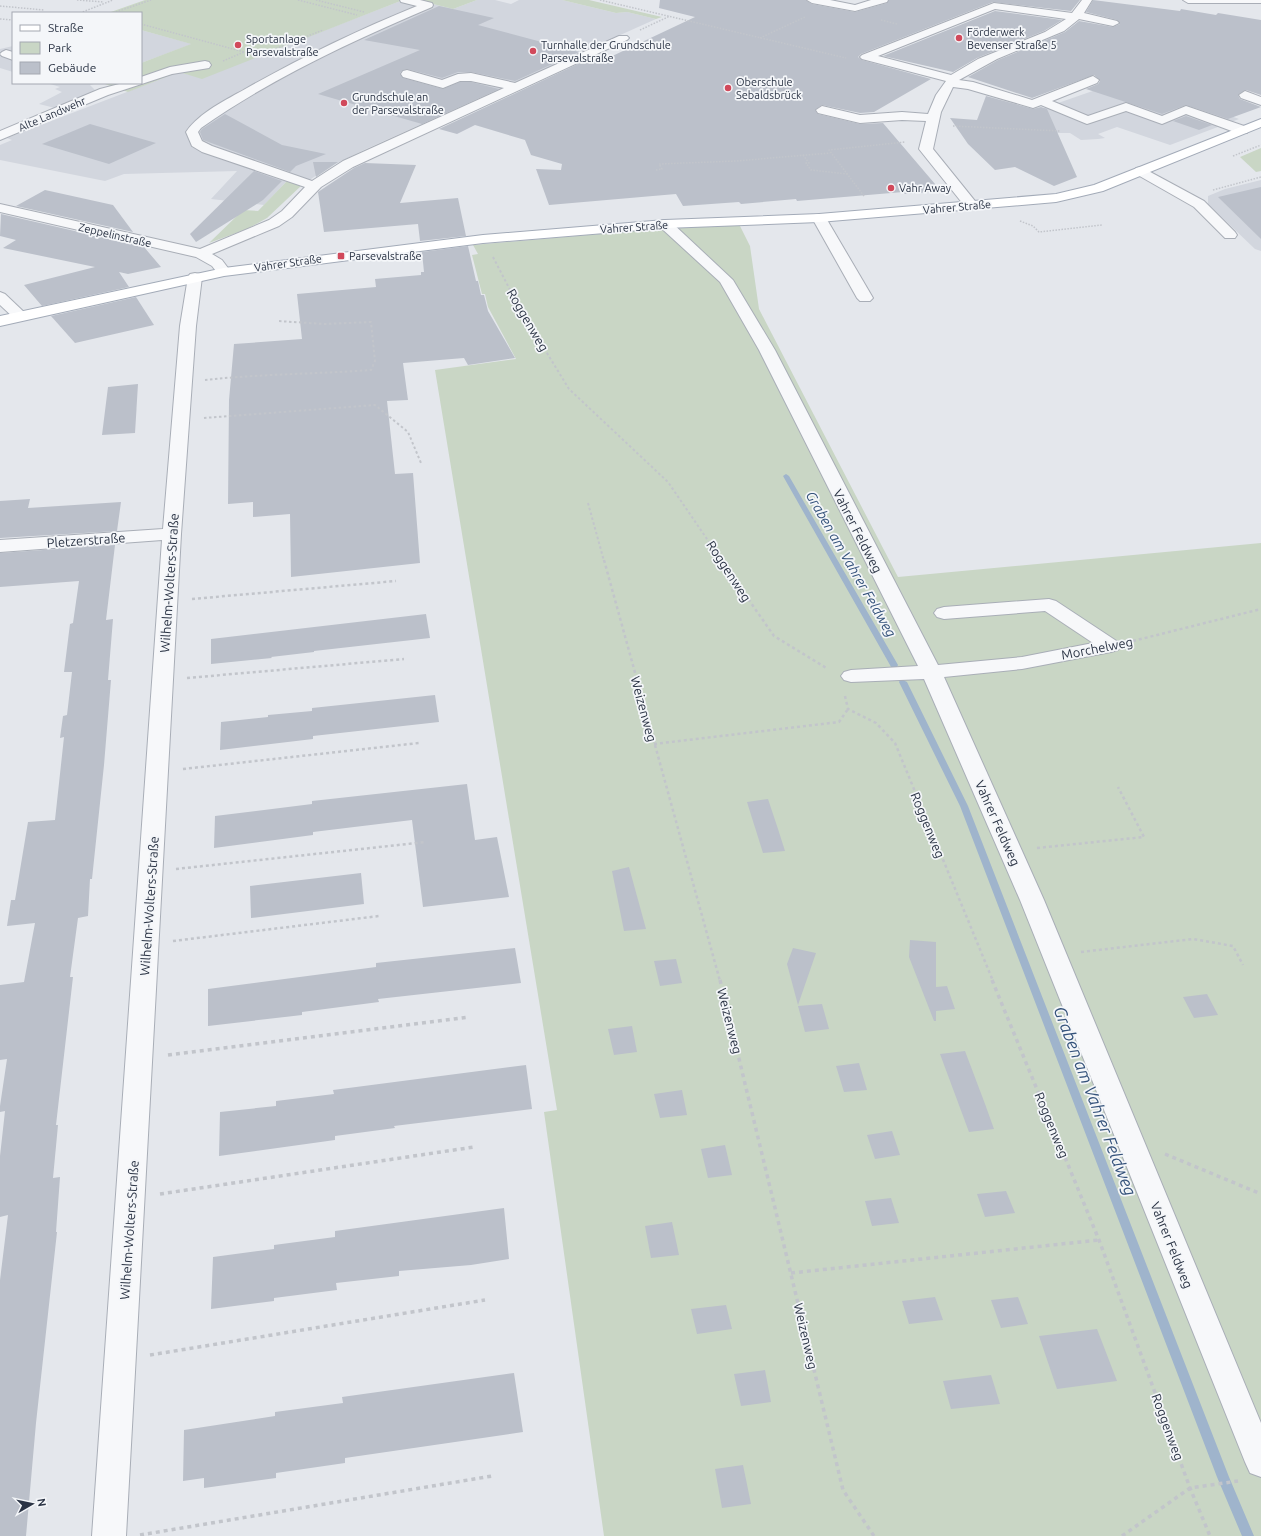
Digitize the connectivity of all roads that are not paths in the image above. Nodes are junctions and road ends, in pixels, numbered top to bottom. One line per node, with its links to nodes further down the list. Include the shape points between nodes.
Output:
1 (406, 0): 28 (street, via 428,6 368,30 289,68 227,104 197,125 192,132 197,143 207,149)
2 (812, 0): 3 (street, via 855,8)
3 (883, 0)
4 (1087, 0): 7 (street)
5 (1188, 0): 6 (street)
6 (1261, 0)
7 (1076, 16): 8 (street); 14 (street, via 1061,28 990,58); 14 (street, via 994,6 866,57)
8 (1113, 23)
9 (624, 38): 17 (street)
10 (205, 65): 13 (street, via 170,71)
11 (406, 74): 17 (street, via 442,84 458,78 472,77)
12 (1093, 80): 20 (street)
13 (142, 81)
14 (952, 81): 20 (street, via 1033,104); 23 (street)
15 (95, 84): 18 (street)
16 (132, 84): 18 (street, Alte Landwehr)
17 (516, 87): 28 (street, via 348,164)
18 (104, 92): 26 (street, Alte Landwehr)
19 (1245, 95): 21 (street)
20 (1042, 101): 25 (street, via 1087,120 1126,107 1162,120 1186,110)
21 (1261, 101)
22 (822, 110): 23 (street, via 860,119 902,116)
23 (931, 121): 29 (street, via 926,149)
24 (1261, 123): 25 (main road, Vahrer Straße)
25 (1242, 130): 27 (main road, Vahrer Straße)
26 (0, 136)
27 (1141, 171): 29 (main road, Vahrer Straße, via 1076,195); 33 (street, via 1203,207)
28 (314, 186): 34 (street, via 287,214 274,223)
29 (972, 206): 31 (main road, Vahrer Straße)
30 (0, 208): 34 (street, Zeppelinstraße)
31 (819, 218): 32 (main road, Vahrer Straße); 38 (street)
32 (665, 224): 35 (main road, Vahrer Straße, via 484,239); 44 (street, Vahrer Feldweg, via 726,280 767,350)
33 (1230, 235)
34 (201, 254): 35 (street, Zeppelinstraße, via 217,263)
35 (224, 272): 36 (main road, Vahrer Straße)
36 (195, 277): 39 (main road, Vahrer Straße); 41 (street, Wilhelm-Wolters-Straße, via 188,326)
37 (0, 297): 39 (street)
38 (865, 298)
39 (20, 316): 40 (main road, Vahrer Straße)
40 (0, 321)
41 (172, 534): 42 (street, Pletzerstraße); 47 (street, Wilhelm-Wolters-Straße)
42 (0, 546)
43 (944, 613): 44 (street, Morchelweg, via 1049,605 1111,646 1022,663)
44 (930, 672): 45 (street, Morchelweg); 46 (street, Vahrer Feldweg, via 1054,955)
45 (851, 676)
46 (1261, 1462)
47 (109, 1536)

